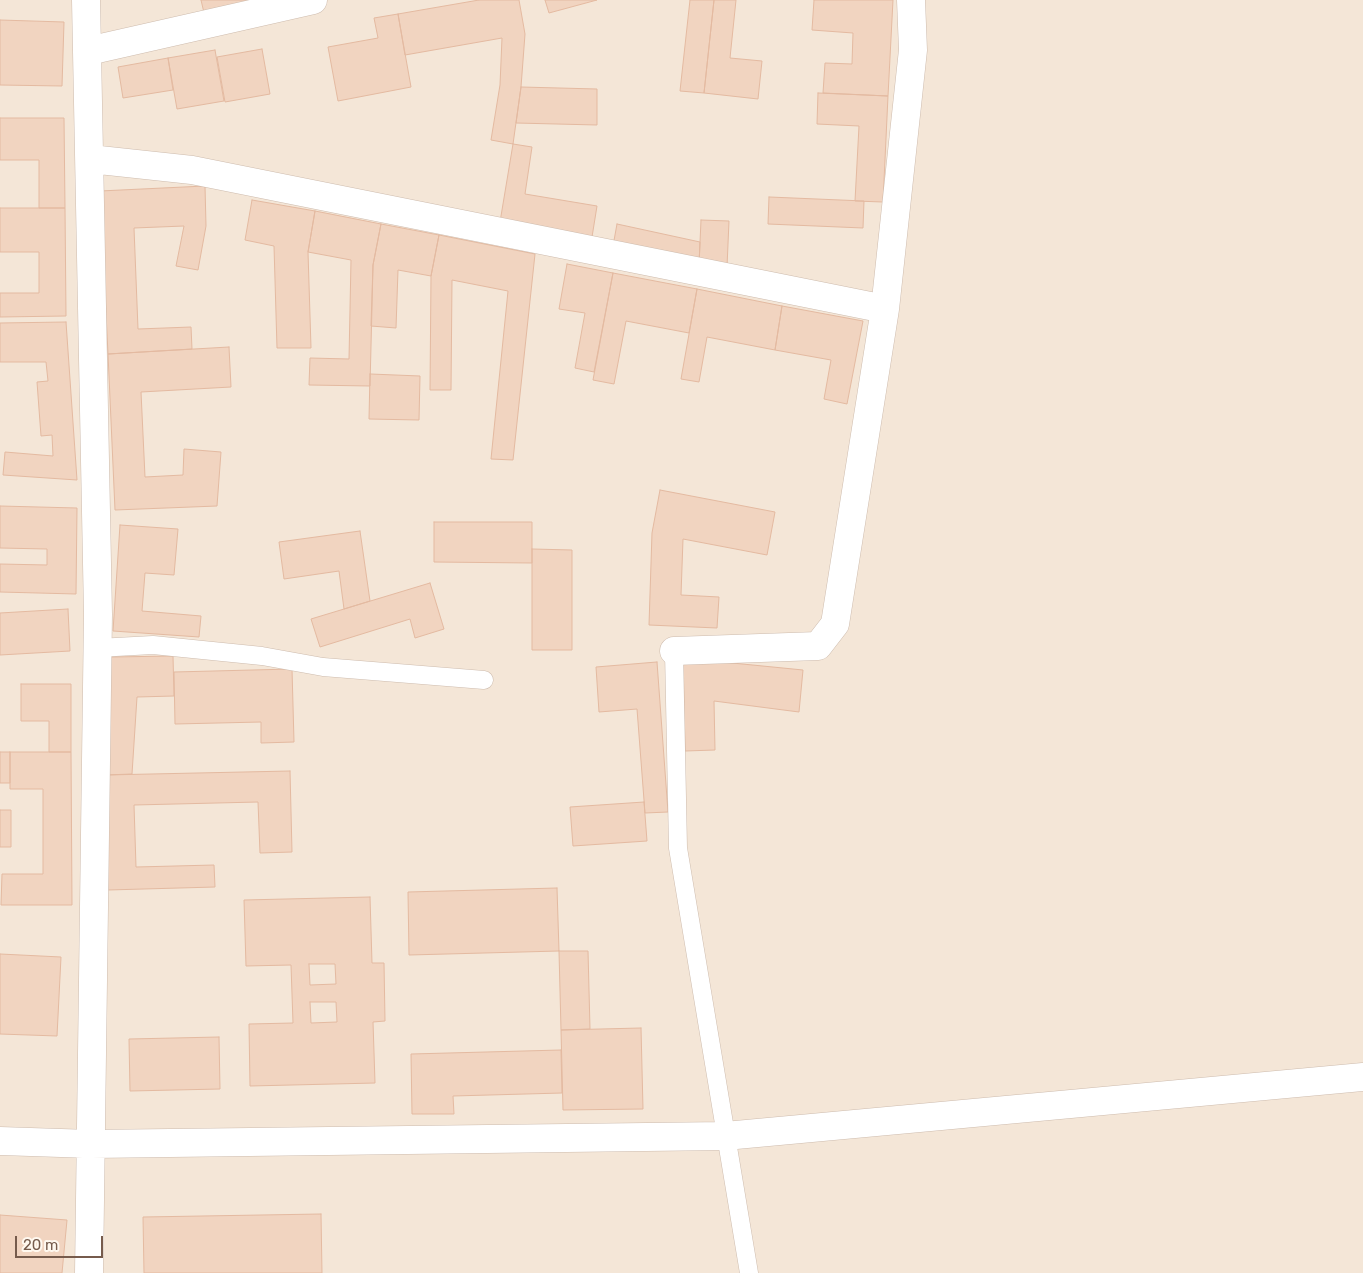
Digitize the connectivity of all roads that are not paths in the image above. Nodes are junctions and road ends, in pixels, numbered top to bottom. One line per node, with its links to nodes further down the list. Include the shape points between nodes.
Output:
1 (86, 0): 4 (street)
2 (313, 0): 4 (street)
3 (911, 0): 6 (street, via 913,50)
4 (88, 51): 5 (street)
5 (90, 159): 6 (street, via 192,170); 7 (street)
6 (885, 309): 8 (street, via 835,624 818,646)
7 (97, 648): 9 (lane, via 153,645 262,656 324,667); 13 (street)
8 (674, 651): 11 (lane, via 678,848)
9 (484, 680)
10 (1363, 1077): 11 (street)
11 (725, 1136): 13 (street); 15 (lane)
12 (0, 1141): 13 (street)
13 (91, 1144): 14 (street)
14 (89, 1273)
15 (749, 1273)

